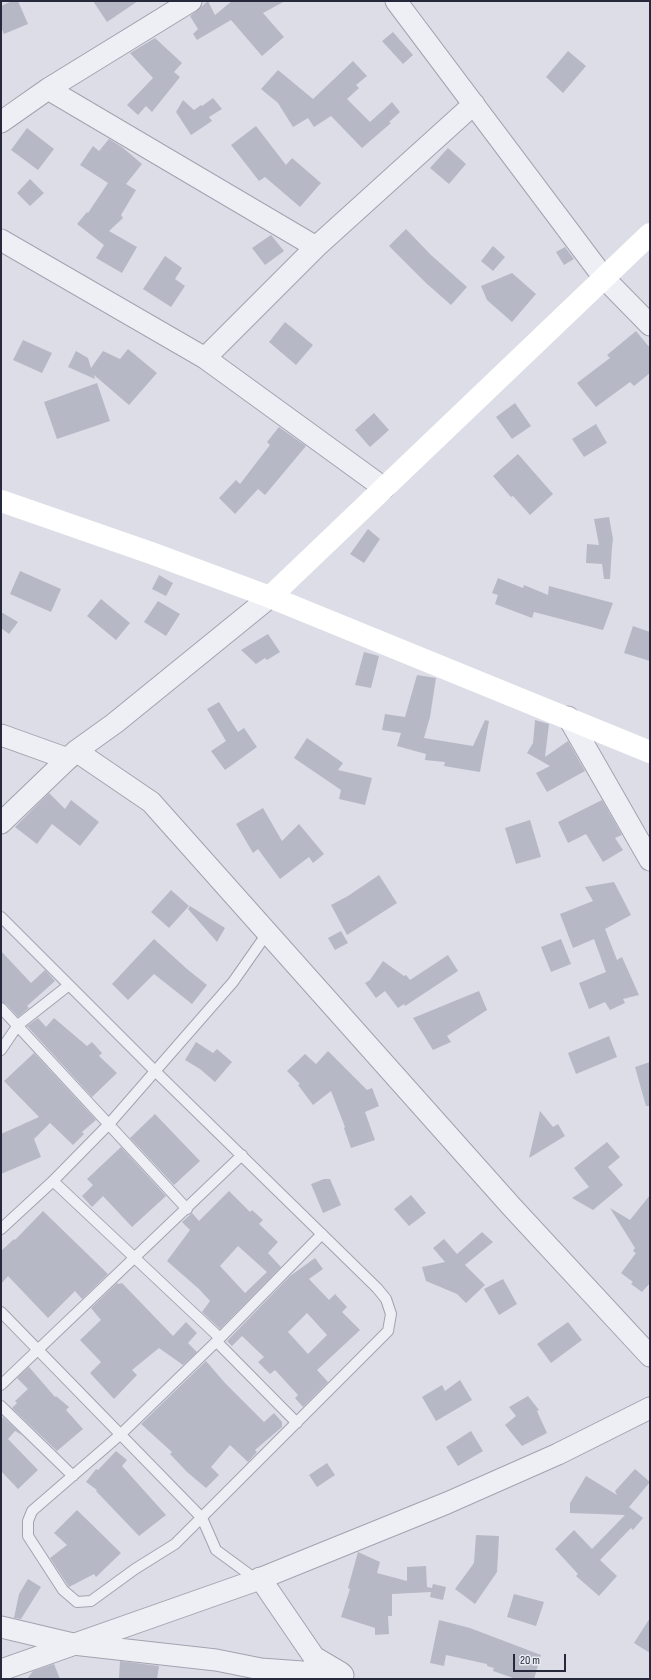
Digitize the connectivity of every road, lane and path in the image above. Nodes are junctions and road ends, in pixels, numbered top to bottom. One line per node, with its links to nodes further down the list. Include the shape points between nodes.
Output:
1 (190, 1): 3 (street)
2 (396, 1): 4 (street)
3 (48, 89): 5 (street); 8 (street)
4 (474, 104): 8 (street); 9 (street)
5 (1, 122)
6 (650, 234): 9 (main road)
7 (1, 240): 11 (street)
8 (316, 247): 11 (street)
9 (604, 278): 10 (street); 12 (main road)
10 (650, 325)
11 (205, 358): 12 (street)
12 (384, 488): 14 (main road)
13 (1, 501): 14 (main road)
14 (270, 597): 15 (main road); 18 (street, via 116,723)
15 (568, 718): 17 (main road); 20 (street)
16 (1, 735): 18 (street)
17 (650, 752)
18 (72, 755): 19 (street); 22 (street, via 151,802)
19 (1, 823)
20 (650, 860)
21 (1, 917): 23 (lane)
22 (268, 932): 27 (lane, via 233,982); 38 (street, via 511,1206)
23 (69, 985): 25 (lane); 27 (lane)
24 (1, 1008): 25 (lane)
25 (18, 1025): 26 (lane); 28 (lane)
26 (1, 1050)
27 (156, 1072): 28 (lane); 29 (lane)
28 (109, 1124): 30 (lane); 31 (lane)
29 (242, 1155): 31 (lane); 33 (lane)
30 (53, 1181): 32 (lane); 34 (lane)
31 (187, 1208): 34 (lane)
32 (1, 1230)
33 (322, 1234): 36 (lane); 42 (lane, via 377,1288 386,1300 391,1314 388,1331)
34 (135, 1258): 36 (lane); 37 (lane)
35 (1, 1312): 37 (lane)
36 (218, 1340): 42 (lane); 43 (lane)
37 (38, 1350): 39 (lane); 43 (lane)
38 (650, 1356)
39 (1, 1385)
40 (1, 1406): 44 (lane)
41 (650, 1408): 46 (street, via 558,1454 454,1500)
42 (296, 1423): 45 (lane)
43 (121, 1434): 44 (lane); 45 (lane)
44 (73, 1476): 45 (lane, via 32,1511 27,1528 28,1536 64,1590 77,1602 91,1601 161,1555)
45 (202, 1518): 46 (lane, via 216,1550)
46 (258, 1579): 48 (street); 50 (street, via 314,1657)
47 (1, 1627): 48 (street)
48 (74, 1644): 49 (street); 50 (street, via 216,1660 261,1669)
49 (1, 1670)
50 (347, 1677)

